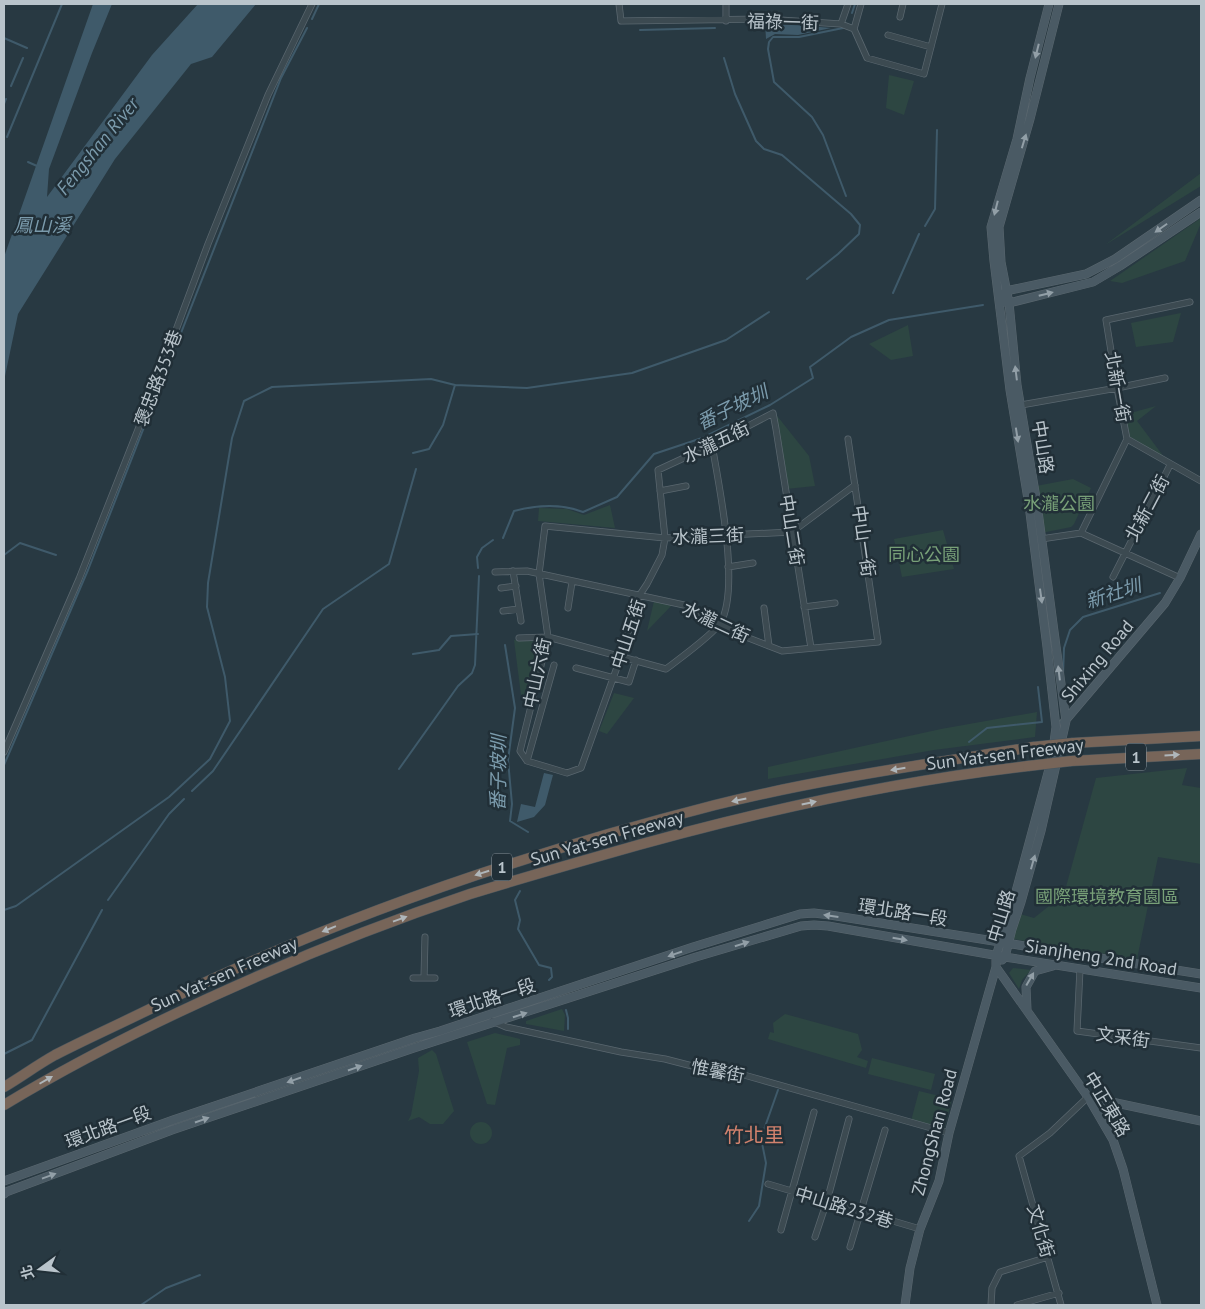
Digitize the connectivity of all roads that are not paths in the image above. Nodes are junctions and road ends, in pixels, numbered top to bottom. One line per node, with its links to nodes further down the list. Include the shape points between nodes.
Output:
1 (312, 4): 75 (street, 褒忠路353巷, via 268,95 79,579)
2 (619, 4): 11 (street, 福祿一街, via 621,22)
3 (726, 4): 11 (street)
4 (847, 4): 12 (street)
5 (861, 4): 13 (street)
6 (903, 4): 10 (street)
7 (942, 4): 15 (street)
8 (1047, 4): 9 (street); 19 (street, 中山路, one-way to 19, via 1016,138 991,227)
9 (1059, 6): 18 (street, 中山路, one-way to 9, via 999,227)
10 (900, 17)
11 (726, 21): 12 (street, 福祿一街, via 765,19)
12 (842, 24): 13 (street, 福祿一街)
13 (854, 29): 15 (street, via 867,58 924,74)
14 (888, 35): 15 (street)
15 (931, 47)
16 (1201, 200): 18 (street, one-way to 18, via 1115,259 1086,274)
17 (1201, 212): 21 (street, one-way to 17, via 1092,282)
18 (1006, 291): 19 (street); 21 (street, 中山路)
19 (998, 300): 21 (street); 73 (street, 中山路, one-way to 73)
20 (1190, 302): 23 (street, 北新一街, via 1106,320)
21 (1009, 303): 24 (street, 中山路, one-way to 21)
22 (1165, 378): 23 (street)
23 (1117, 388): 24 (street); 26 (street, 北新一街)
24 (1021, 405): 41 (street, 中山路)
25 (773, 413): 28 (street, 水瀧五街); 36 (street, 中山二街)
26 (1127, 439): 29 (street); 37 (street, 北新一街)
27 (848, 440): 32 (street, 中山一街)
28 (712, 445): 30 (street, 水瀧五街); 39 (street)
29 (1170, 465): 31 (street); 42 (street, 北新二街)
30 (658, 470): 34 (street, 中山五街)
31 (1201, 481)
32 (855, 485): 36 (street); 64 (street, 中山一街)
33 (686, 486): 34 (street)
34 (660, 490): 40 (street, 中山五街)
35 (545, 526): 40 (street, 水瀧三街); 47 (street, 中山六街)
36 (792, 532): 39 (street, 水瀧三街); 55 (street, 中山二街)
37 (1081, 534): 41 (street); 42 (street)
38 (1201, 534): 49 (street, Shixing Road)
39 (727, 535): 40 (street, 水瀧三街); 44 (street)
40 (665, 538): 53 (street, 中山五街, via 662,555)
41 (1041, 539): 72 (street, 中山路, one-way to 41)
42 (1124, 552): 48 (street, 北新二街); 49 (street)
43 (753, 563): 44 (street)
44 (728, 567): 61 (street, via 728,603)
45 (513, 571): 46 (street, 水瀧二街); 47 (street, 水瀧二街); 51 (street)
46 (495, 572)
47 (539, 574): 50 (street, 水瀧二街); 62 (street, 中山六街)
48 (1113, 576)
49 (1180, 578): 72 (street, Shixing Road, via 1165,603)
50 (572, 582): 53 (street, 水瀧二街); 56 (street)
51 (516, 586): 52 (street); 58 (street)
52 (501, 588)
53 (639, 596): 61 (street, 水瀧二街, via 684,605); 67 (street, 中山五街)
54 (835, 603): 55 (street)
55 (804, 607): 66 (street, 中山二街)
56 (568, 608)
57 (764, 608): 65 (street)
58 (519, 609): 59 (street); 60 (street)
59 (503, 612)
60 (521, 620)
61 (720, 624): 65 (street, 水瀧二街); 68 (street, via 666,668)
62 (548, 637): 63 (street); 67 (street); 77 (street, 中山六街, via 520,751)
63 (519, 638)
64 (878, 642): 66 (street, 水瀧二街)
65 (769, 646): 66 (street, 水瀧二街, via 782,651)
66 (811, 648)
67 (621, 656): 68 (street); 71 (street, 中山五街)
68 (636, 660): 71 (street, via 629,682)
69 (554, 665): 77 (street)
70 (576, 668): 71 (street)
71 (614, 678): 77 (street, 中山五街, via 581,768 567,773)
72 (1066, 721): 73 (street, Shixing Road); 79 (street, 中山路, one-way to 72, via 1042,831)
73 (1056, 727): 79 (street, 中山路, via 1052,758)
74 (1201, 736): 94 (highway, Sun Yat-sen Freeway / 1, one-way to 94, bridge, via 1033,747 834,779 716,805 612,833 472,876 276,951 53,1056)
75 (4, 752)
76 (1201, 754): 96 (highway, Sun Yat-sen Freeway / 1, one-way to 76, bridge, via 75,1064 204,1000 343,940 467,895 754,815 959,774 1070,761)
77 (527, 762)
78 (425, 937): 87 (street)
79 (1004, 942): 80 (street, 中山路); 81 (street, 中山路); 85 (street, Sianjheng 2nd Road); 91 (street, 環北路一段, one-way to 91, via 830,915 800,914)
80 (996, 956): 81 (street, Sianjheng 2nd Road); 83 (street, 中山路); 92 (street, 環北路一段, one-way to 80, via 802,926 828,926)
81 (1005, 957): 82 (street, Sianjheng 2nd Road); 83 (street, 中山路)
82 (1057, 965): 84 (street, Sianjheng 2nd Road); 90 (street, one-way to 82, via 1026,987 1036,971)
83 (996, 967): 90 (street, 中正東路); 101 (street, ZhongShan Road)
84 (1080, 969): 89 (street, Sianjheng 2nd Road); 93 (street, 文采街, via 1078,1031)
85 (1201, 974)
86 (413, 978): 87 (street)
87 (424, 978): 88 (street)
88 (434, 978)
89 (1201, 988)
90 (1027, 1010): 95 (street, 中正東路)
91 (487, 1016): 92 (street); 102 (street, 環北路一段, one-way to 102, via 182,1117)
92 (494, 1023): 101 (street, 惟馨街, via 621,1052 744,1075); 105 (street, 環北路一段, one-way to 92, via 172,1130)
93 (1201, 1048)
94 (4, 1087)
95 (1088, 1097): 99 (street); 112 (street, 文化街, via 1050,1133 1019,1156); 118 (street, 中正東路, via 1113,1140 1123,1169)
96 (4, 1105)
97 (814, 1112): 104 (street)
98 (850, 1119): 106 (street)
99 (1201, 1121)
100 (885, 1130): 107 (street)
101 (949, 1133): 108 (street, ZhongShan Road, via 939,1181)
102 (4, 1181)
103 (768, 1184): 104 (street, 中山路232巷)
104 (792, 1191): 106 (street, 中山路232巷); 109 (street)
105 (4, 1194)
106 (827, 1201): 107 (street, 中山路232巷); 110 (street)
107 (860, 1211): 108 (street, 中山路232巷); 111 (street)
108 (920, 1229): 114 (street, ZhongShan Road)
109 (781, 1230)
110 (815, 1238)
111 (850, 1247)
112 (1048, 1257): 113 (street, 文化街); 115 (street, via 1000,1272 992,1288)
113 (1058, 1294): 116 (street); 117 (street, 文化街)
114 (905, 1305)
115 (991, 1305)
116 (1017, 1305)
117 (1062, 1305)
118 (1156, 1305)

